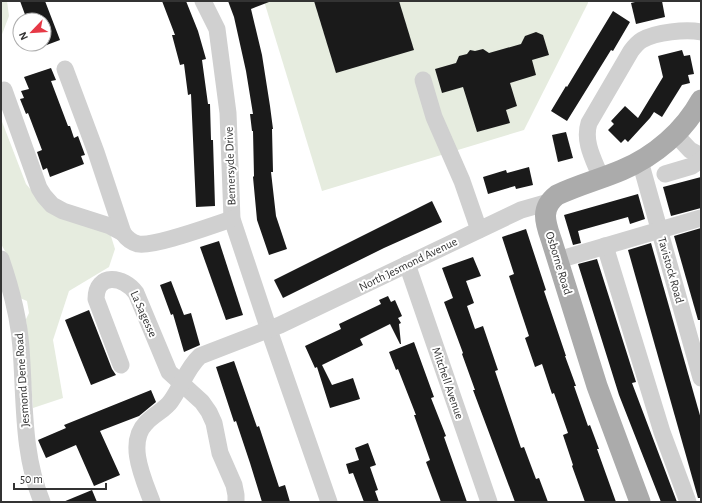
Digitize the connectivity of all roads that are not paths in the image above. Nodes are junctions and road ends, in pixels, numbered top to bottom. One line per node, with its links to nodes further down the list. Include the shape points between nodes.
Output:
1 (203, 1): 15 (street, Bemersyde Drive, via 217,29 228,113)
2 (701, 32): 12 (street, via 679,30 647,38 631,51 587,130 588,145)
3 (65, 69): 18 (street)
4 (424, 80): 16 (street, via 434,117 462,181)
5 (4, 90): 18 (street, via 44,196 52,205 63,211 110,226)
6 (701, 100): 7 (main road, via 691,117)
7 (675, 134): 8 (street, via 690,150); 10 (main road)
8 (701, 156)
9 (701, 160): 11 (street, via 692,166)
10 (640, 161): 12 (main road); 17 (street, Tavistock Road)
11 (665, 174)
12 (602, 178): 13 (main road, via 562,192)
13 (549, 202): 16 (street, North Jesmond Avenue, via 521,210); 21 (main road, Osborne Road, via 545,213 546,220)
14 (701, 218): 17 (street)
15 (232, 219): 18 (street, via 145,244 127,239); 24 (street, Bemersyde Drive)
16 (479, 230): 22 (street, North Jesmond Avenue)
17 (660, 230): 19 (street); 26 (street, Tavistock Road)
18 (123, 233)
19 (604, 246): 21 (street); 34 (street, via 662,432)
20 (1, 259): 23 (street, Jesmond Dene Road)
21 (558, 260): 33 (main road, Osborne Road, via 597,386)
22 (407, 264): 24 (street, North Jesmond Avenue); 32 (street, Mitchell Avenue)
23 (7, 298): 28 (street, Jesmond Dene Road, via 16,314 21,347 26,444)
24 (268, 330): 27 (street, via 200,356 190,366); 31 (street, Bemersyde Drive)
25 (121, 365): 27 (street, La Sagesse, via 96,299 98,287 107,280 121,281 132,287 169,372)
26 (701, 378)
27 (181, 384): 29 (street, via 169,404 144,424 137,441 138,462); 30 (street, La Sagesse, via 202,402 209,412 220,453 234,485)
28 (42, 502)
29 (152, 502)
30 (236, 502)
31 (329, 502)
32 (489, 502)
33 (640, 502)
34 (688, 502)

